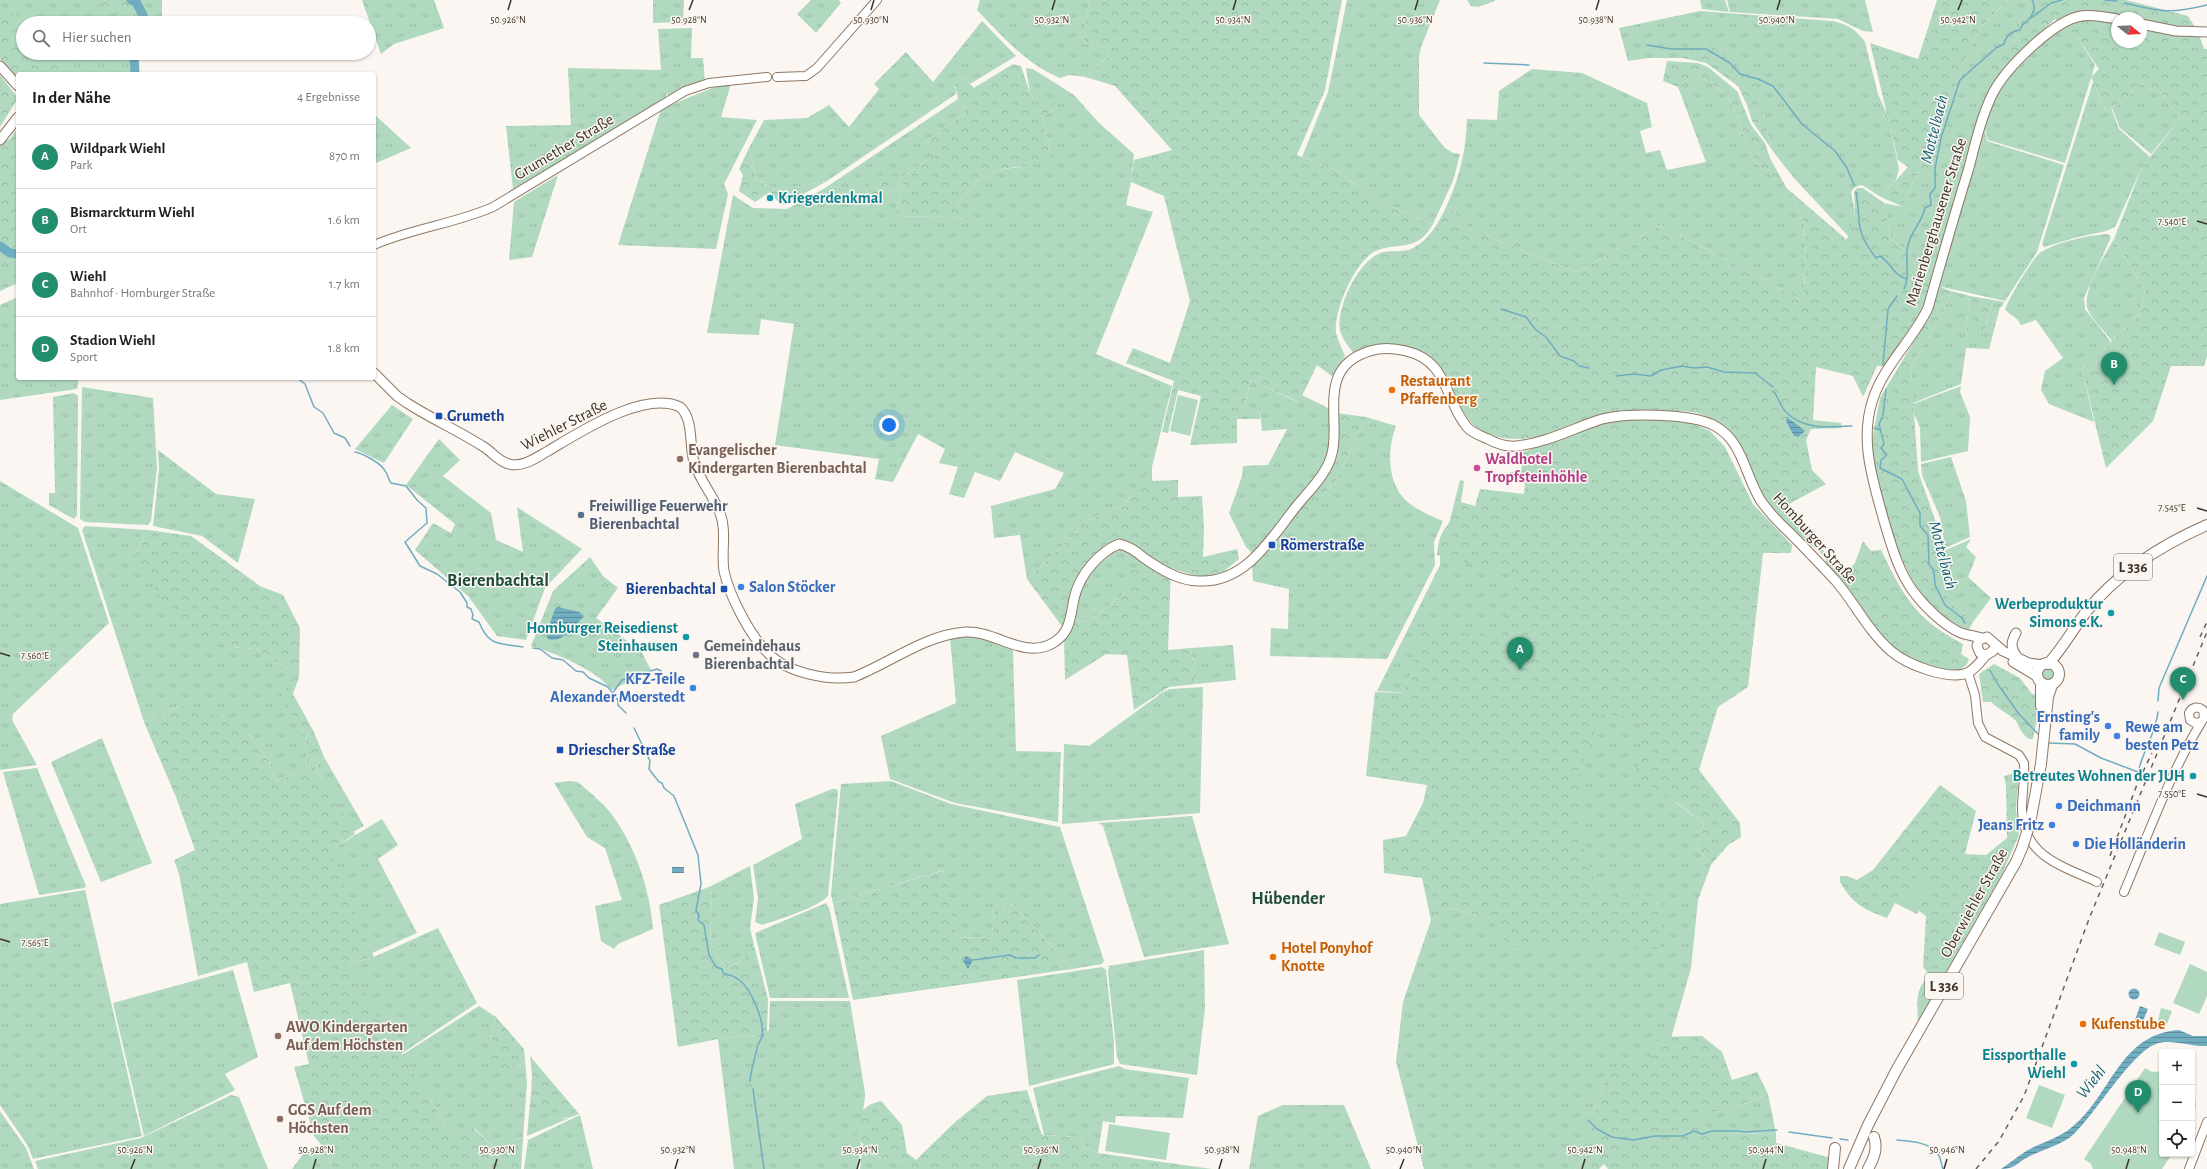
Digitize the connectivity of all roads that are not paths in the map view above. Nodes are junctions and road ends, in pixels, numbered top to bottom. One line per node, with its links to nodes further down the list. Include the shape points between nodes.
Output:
1 (876, 0): 9 (street, Grumether Straße, via 817,68 806,76 777,77 772,72 767,77 709,83 685,91 493,207 470,217 402,233)
2 (2111, 18): 14 (main road, Marienberghausener Straße, via 2082,16 2069,20 2039,42 2005,75 1994,92 1980,128 1928,308 1879,383 1870,412 1870,472 1901,568 1913,590 1927,606)
3 (2147, 25): 4 (main road, via 2176,31)
4 (2207, 32)
5 (0, 66): 6 (main road)
6 (16, 84)
7 (16, 120): 8 (main road)
8 (0, 140)
9 (376, 244)
10 (376, 375): 11 (main road, Wiehler Straße, via 407,403 485,447 504,462 514,465 533,460 587,427 635,408 663,402 680,407 687,418 697,469 720,513 723,562 729,586 751,630 768,653 787,666 843,679 865,673 949,634 982,634 1022,647 1041,647 1053,643 1066,631 1071,620 1075,595 1080,583 1103,552 1119,544 1126,545 1159,568 1178,577 1196,582 1226,578 1259,554 1327,466 1333,446)
11 (1332, 408): 21 (main road, Homburger Straße, via 1334,390 1349,362 1369,351 1394,348 1417,354 1429,362 1444,382 1468,429 1505,446 1534,443 1611,417 1678,417 1708,423 1723,431 1732,440 1762,503 1838,584 1893,653 1943,674 1956,675)
12 (2207, 525): 13 (main road, L 336, via 2166,545 2128,570 2091,607)
13 (2075, 629): 19 (main road, L 336); 20 (main road, L 336)
14 (1961, 632): 16 (main road, Marienberghausener Straße); 17 (main road)
15 (2016, 633): 18 (main road, via 2011,644)
16 (1981, 638): 17 (main road); 17 (main road, Marienberghausener Straße, via 1990,638)
17 (1985, 650): 18 (main road); 21 (main road); 22 (main road, via 2011,661)
18 (2019, 659): 19 (main road, via 2029,663)
19 (2046, 664): 20 (main road, via 2054,665); 22 (main road, L 336, via 2038,670)
20 (2058, 670): 23 (main road, L 336, via 2058,680)
21 (1970, 671): 27 (street, via 1978,723 1985,737 2019,755 2024,763 2023,828 2030,842 2048,859)
22 (2039, 680): 23 (main road); 26 (main road, Oberwiehler Straße / L 336, via 2042,696)
23 (2052, 685): 26 (main road, Oberwiehler Straße / L 336)
24 (2206, 714): 25 (street); 25 (street, via 2200,708 2193,708 2189,715)
25 (2196, 722): 28 (street)
26 (2041, 726): 33 (main road, Oberwiehler Straße / L 336, bridge, via 2030,823 2016,862 1897,1069)
27 (2096, 882)
28 (2124, 892)
29 (2207, 1122): 35 (street)
30 (1874, 1137): 34 (main road, via 1875,1156)
31 (1835, 1148): 32 (main road)
32 (1833, 1169)
33 (1849, 1169)
34 (1868, 1169)
35 (2189, 1169)

